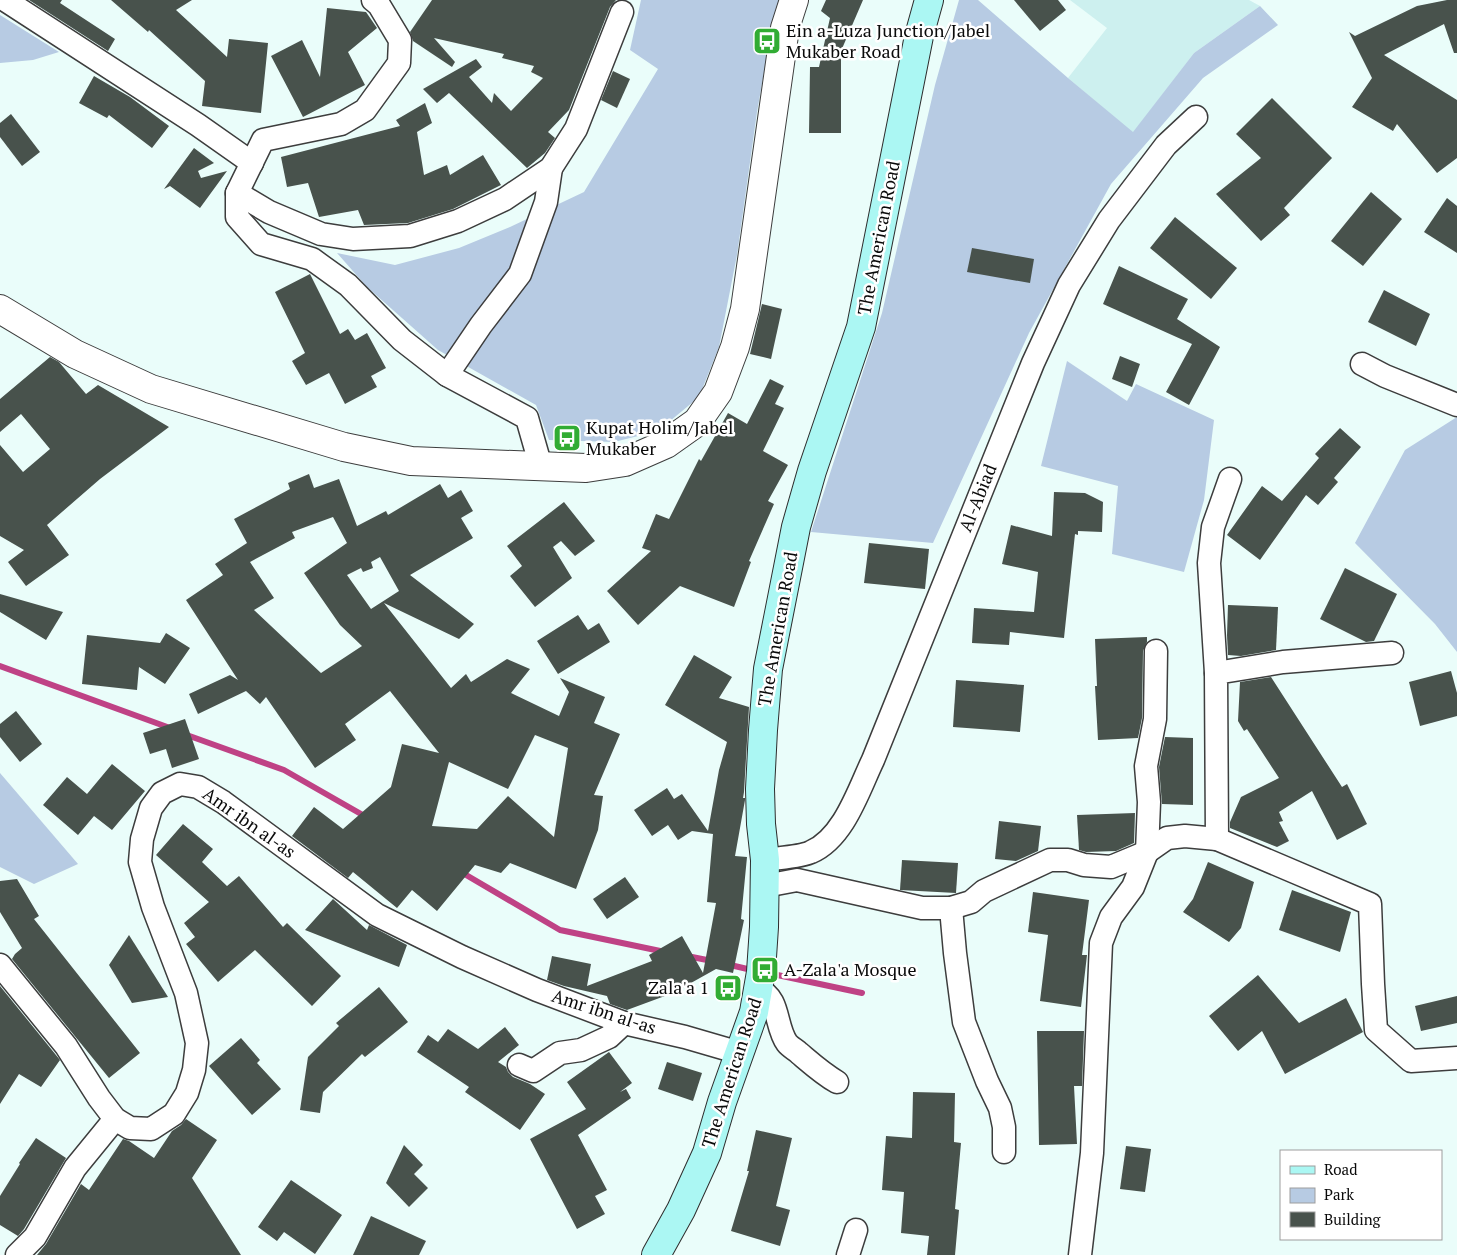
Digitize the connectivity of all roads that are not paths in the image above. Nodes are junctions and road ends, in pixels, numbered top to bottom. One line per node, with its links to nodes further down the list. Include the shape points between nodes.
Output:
1 (5, 0): 7 (street)
2 (373, 0): 7 (street, via 400,40 399,63 365,110 341,124 263,140)
3 (794, 0): 14 (street, via 785,28 745,309 718,392 697,422 666,444 625,462 586,468)
4 (929, 0): 21 (main road, The American Road, via 918,36 861,327 796,526 768,669 760,789)
5 (622, 12): 8 (street, via 576,129)
6 (1196, 117): 21 (street, Al-Abiad, via 1154,160 1109,220 1069,285 1033,363 876,750 842,824 827,842 811,853)
7 (252, 163): 9 (street)
8 (551, 168): 9 (street, via 505,199 458,221 410,236 353,239 321,234 269,212); 12 (street, via 546,202 520,274)
9 (237, 193): 12 (street, via 237,217 261,244 312,259 348,285 402,340)
10 (0, 309): 14 (street, via 75,354 151,389 344,447 411,461)
11 (1362, 364): 13 (street)
12 (448, 375): 14 (street, via 527,418)
13 (1457, 405)
14 (541, 466)
15 (1230, 479): 18 (street, via 1213,527 1209,563)
16 (1156, 651): 20 (street, via 1155,719 1146,766)
17 (1392, 653): 18 (street, via 1283,662)
18 (1216, 673): 19 (street)
19 (1217, 838): 20 (street, via 1167,838); 27 (street, via 1370,904 1376,1030 1411,1061)
20 (1148, 852): 22 (street, via 1111,867 1050,860 984,891 971,902); 36 (street, via 1134,887 1111,917 1101,943 1092,1153)
21 (765, 873): 22 (street, via 922,908); 24 (main road, The American Road)
22 (951, 908): 31 (street, via 964,1022 1000,1108)
23 (0, 965): 30 (street, Amr ibn al-as, via 66,1046)
24 (759, 990): 26 (main road, The American Road); 29 (street, via 766,993 772,1002 787,1043)
25 (624, 1023): 26 (street, Amr ibn al-as); 28 (street, via 610,1037 581,1050 560,1053 533,1071); 30 (street, Amr ibn al-as, via 537,990 377,915 223,802 198,788 180,784 162,793 151,808 142,839 140,862 153,907 186,993 197,1043 194,1070 187,1093 174,1114 151,1129 130,1128)
26 (740, 1053): 34 (main road, The American Road, via 707,1152)
27 (1457, 1058)
28 (519, 1066)
29 (837, 1082)
30 (115, 1118): 33 (street, via 75,1168 36,1237)
31 (1004, 1152)
32 (856, 1230): 35 (street)
33 (17, 1255)
34 (656, 1255)
35 (848, 1255)
36 (1080, 1255)

